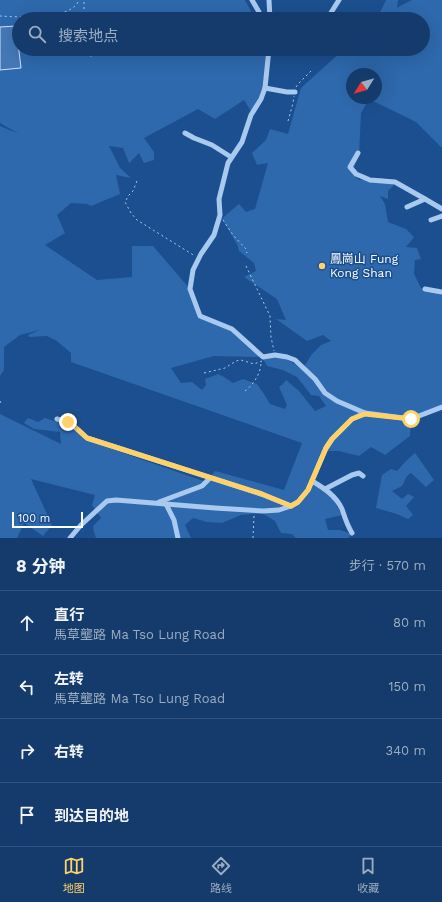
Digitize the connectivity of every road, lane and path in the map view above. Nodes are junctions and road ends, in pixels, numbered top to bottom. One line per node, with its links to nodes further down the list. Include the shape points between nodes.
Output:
1 (79, 0): 6 (path)
2 (85, 0): 7 (path)
3 (252, 0): 8 (street)
4 (269, 0): 9 (street)
5 (339, 0): 10 (street)
6 (66, 12)
7 (84, 12)
8 (259, 12)
9 (270, 12)
10 (331, 12)
11 (0, 16): 12 (path)
12 (12, 16)
13 (268, 56): 15 (street)
14 (312, 70): 16 (path, via 298,84)
15 (265, 88): 16 (street); 20 (street, via 251,115 242,142)
16 (295, 92): 17 (path)
17 (288, 121)
18 (185, 133): 20 (street, via 212,144)
19 (358, 153): 22 (street, via 350,167 356,174 370,180 395,182)
20 (231, 157): 25 (street, via 219,198)
21 (137, 181): 29 (path, via 125,202 131,213 137,220)
22 (425, 199): 23 (street); 24 (street)
23 (407, 207)
24 (442, 209)
25 (220, 215): 28 (path); 29 (street, via 214,235)
26 (442, 216): 27 (street)
27 (431, 220)
28 (247, 253)
29 (199, 259): 34 (street, via 190,289 200,316 232,330)
30 (246, 266): 33 (path, via 270,316)
31 (425, 289): 32 (street)
32 (442, 292)
33 (275, 355): 34 (street); 38 (street, via 295,360 326,393)
34 (262, 360): 35 (path, via 254,364 236,361 225,368); 36 (path, via 257,377)
35 (204, 374)
36 (245, 391)
37 (442, 407): 38 (street, via 411,419)
38 (365, 414): 42 (street, via 352,419 332,439)
39 (57, 419): 41 (street, via 68,422 87,438)
40 (363, 476): 43 (street, via 359,473 352,475)
41 (210, 478): 44 (street, via 202,486); 46 (street)
42 (312, 481): 43 (street); 46 (street, via 298,502)
43 (325, 489): 48 (street, via 335,498)
44 (156, 503): 45 (street); 49 (street, via 107,501)
45 (166, 504): 47 (street); 50 (street, via 174,520)
46 (291, 506): 47 (street, via 279,510)
47 (254, 510): 51 (path)
48 (352, 533)
49 (70, 538)
50 (178, 538)
51 (253, 538)

